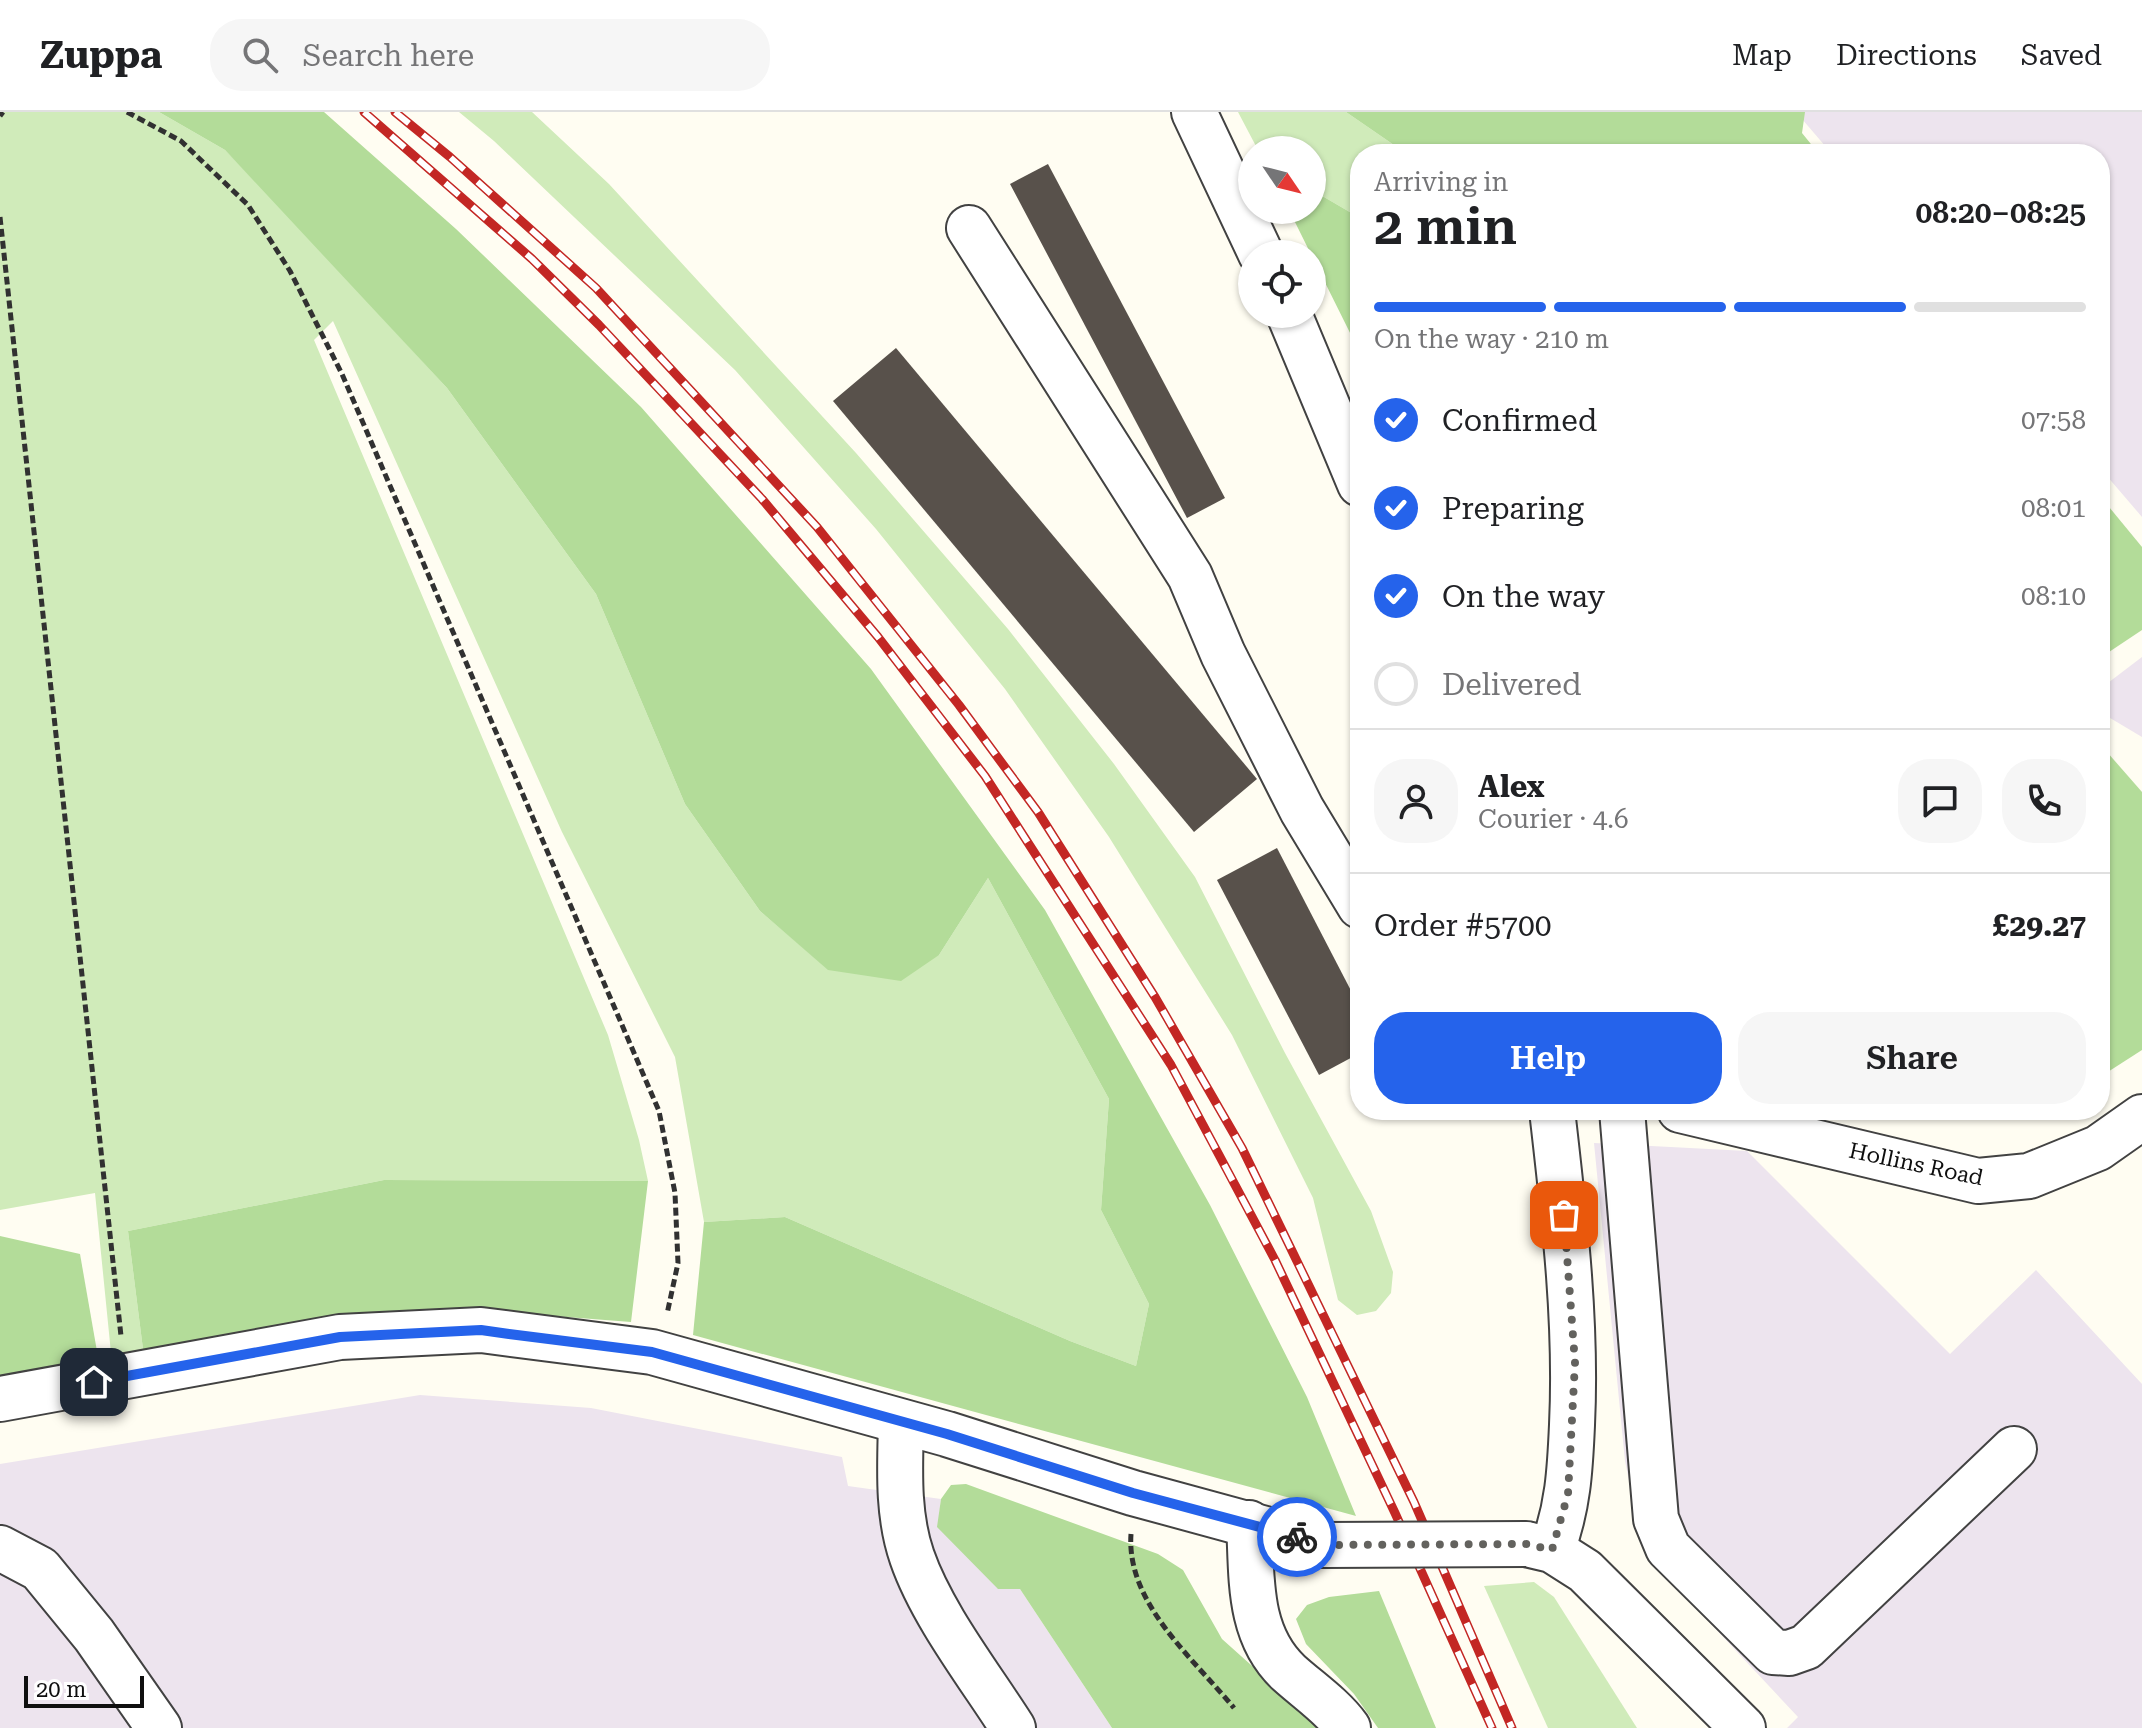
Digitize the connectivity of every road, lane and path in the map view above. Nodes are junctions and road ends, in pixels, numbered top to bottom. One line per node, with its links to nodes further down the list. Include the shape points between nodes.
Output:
1 (127, 112): 13 (path, via 181,141 248,205 290,271 342,374 659,1111 675,1193 678,1263)
2 (1194, 112): 5 (street)
3 (0, 217): 14 (path)
4 (969, 228): 8 (street, via 1190,576 1302,810)
5 (1254, 240)
6 (1295, 328): 7 (street)
7 (1350, 460)
8 (1350, 889)
9 (2142, 1117): 12 (street, Hollins Road, via 2098,1148 2029,1176 1978,1181)
10 (1553, 1120): 20 (street, via 1575,1363 1568,1494)
11 (1623, 1120): 17 (street, via 1656,1519 1668,1548 1773,1652 1806,1647)
12 (1722, 1120)
13 (659, 1354): 14 (street, via 481,1330 340,1337); 16 (street)
14 (126, 1376): 15 (street)
15 (0, 1399)
16 (901, 1422): 18 (street); 24 (street, via 900,1494 911,1556 931,1599)
17 (2014, 1449)
18 (1133, 1493): 19 (street); 22 (path, via 1129,1556 1141,1591 1164,1628)
19 (1249, 1523): 20 (street, bridge, via 1324,1545); 25 (street, via 1254,1610 1263,1638 1286,1670)
20 (1539, 1547): 26 (street, via 1585,1571)
21 (0, 1548): 23 (street, via 40,1569)
22 (1234, 1708)
23 (159, 1728)
24 (1013, 1728)
25 (1348, 1728)
26 (1743, 1728)

